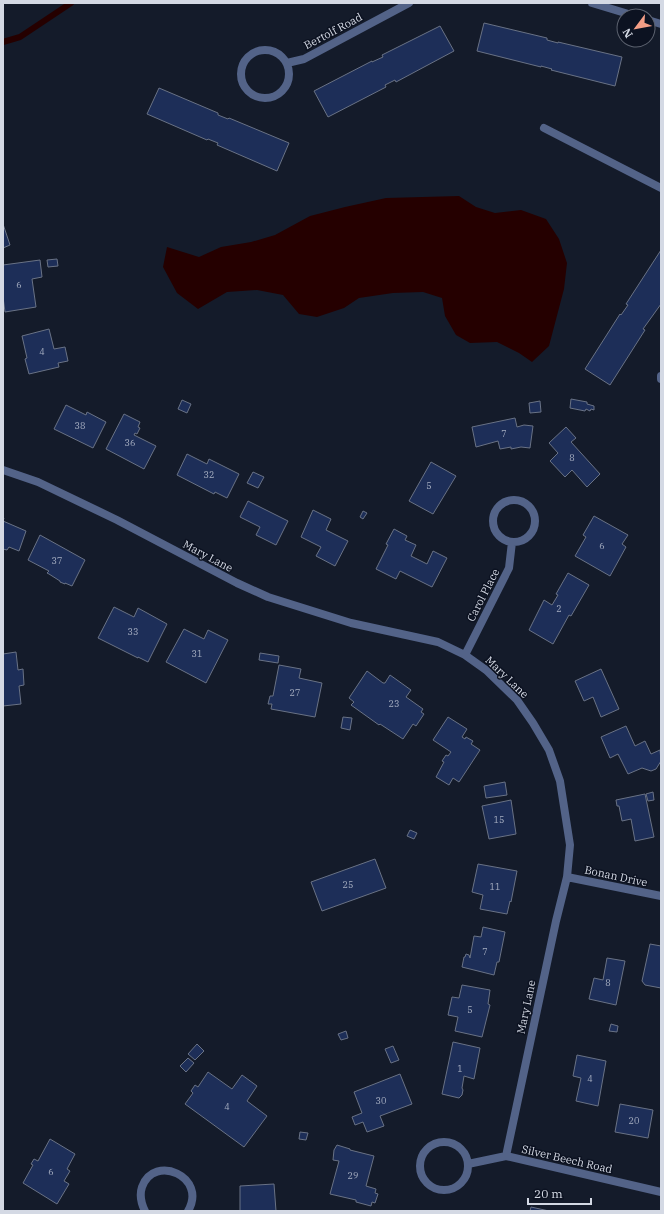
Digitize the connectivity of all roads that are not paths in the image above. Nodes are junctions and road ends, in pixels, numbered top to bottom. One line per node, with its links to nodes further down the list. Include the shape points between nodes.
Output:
1 (409, 3): 4 (street, Bertolf Road, via 304,59)
2 (592, 3): 3 (street)
3 (616, 10)
4 (287, 63): 4 (street, via 273,51 255,52 242,66 241,76 244,85 258,97 276,96 289,82 290,72)
5 (544, 128): 6 (street)
6 (661, 188)
7 (3, 470): 9 (street, Mary Lane, via 38,482 117,520 237,584 268,597 352,623 438,642)
8 (512, 542): 8 (street, via 520,541 532,531 535,523 534,514 523,502 507,500 495,511 492,519 498,535); 9 (street, Carol Place, via 509,568)
9 (465, 655): 10 (street, Mary Lane, via 486,670 517,700 549,750 560,781 570,845)
10 (567, 877): 11 (street, Bonan Drive); 12 (street, Mary Lane)
11 (661, 896)
12 (506, 1156): 13 (street, Silver Beech Road); 14 (street, Silver Beech Road)
13 (468, 1164): 13 (street, via 466,1155 460,1148 452,1143 442,1142 433,1144 426,1150 421,1168 423,1177 429,1184 437,1189 446,1190 456,1187 463,1181)
14 (661, 1192)
15 (145, 1211): 16 (street, via 140,1198 144,1184 155,1173 169,1171 182,1176 191,1188 192,1198)
16 (188, 1211)

